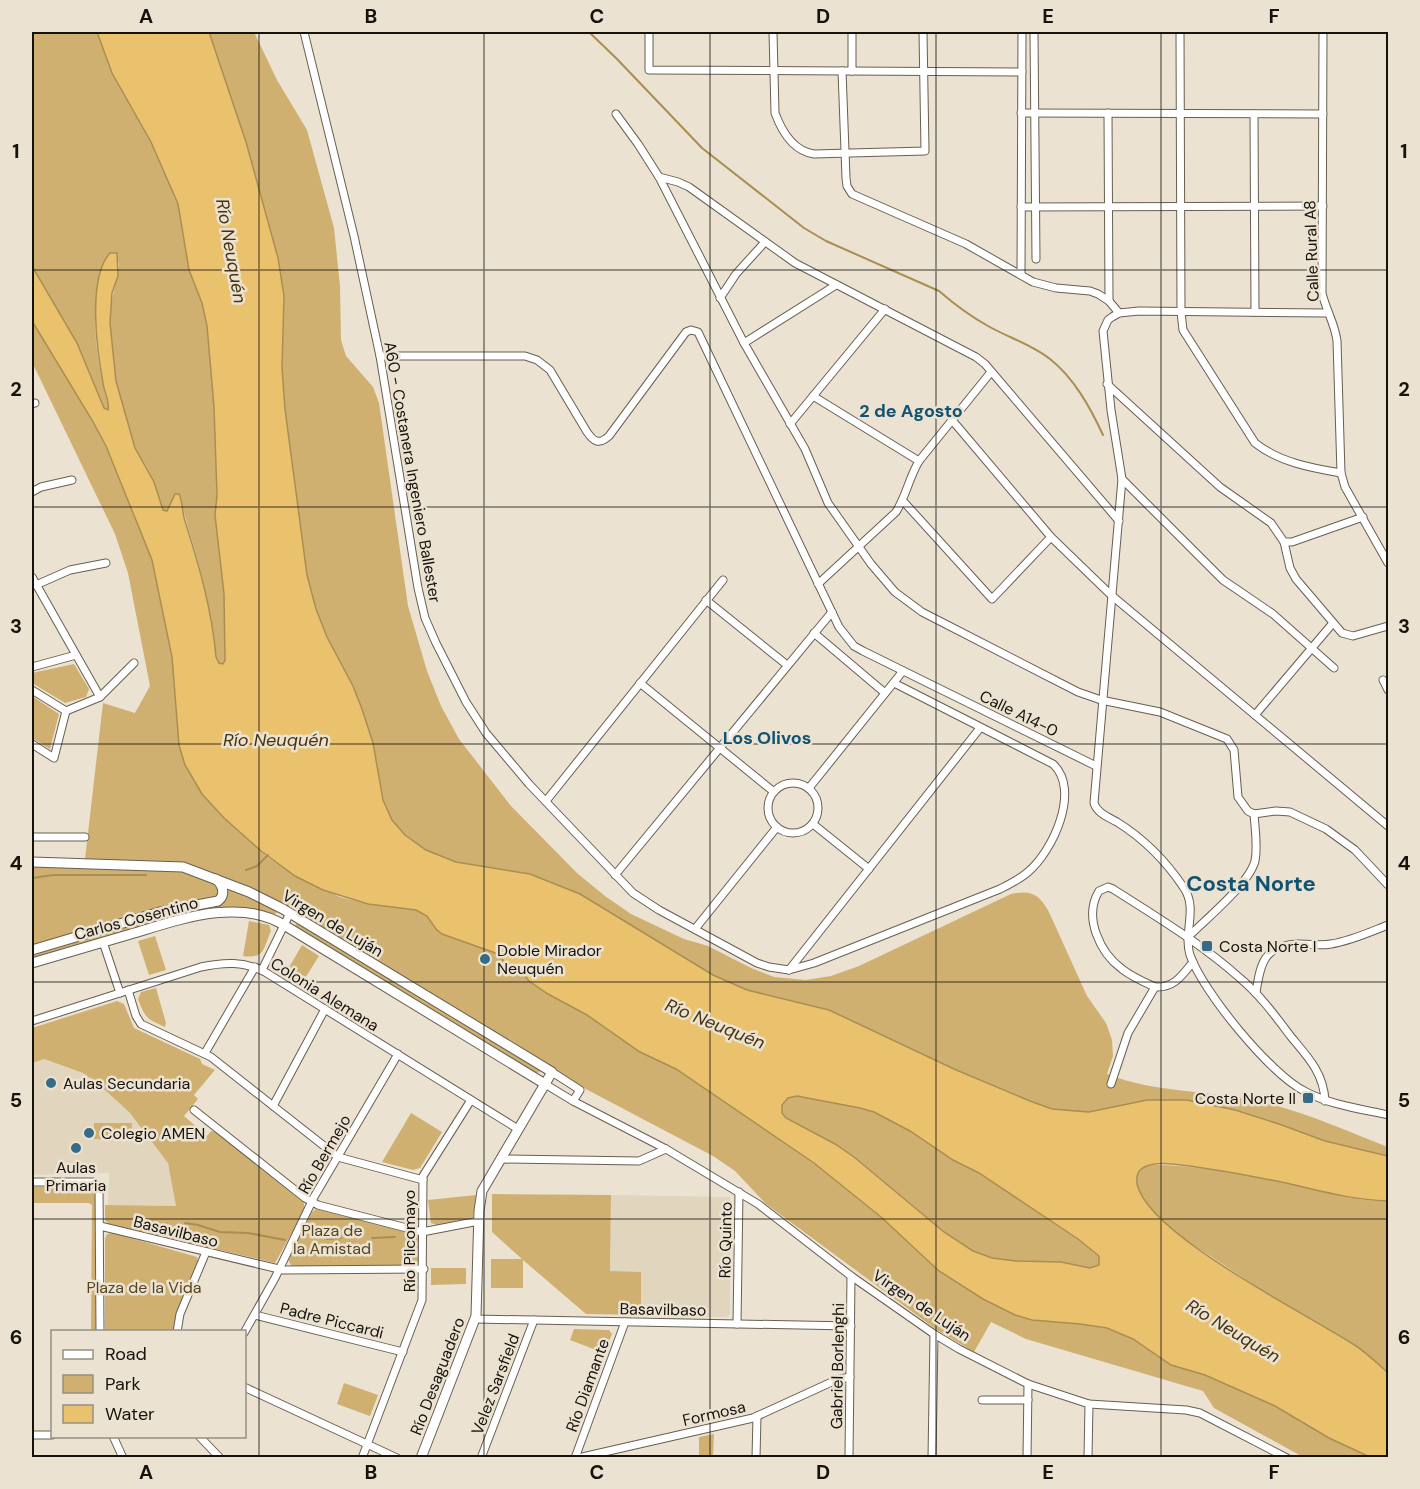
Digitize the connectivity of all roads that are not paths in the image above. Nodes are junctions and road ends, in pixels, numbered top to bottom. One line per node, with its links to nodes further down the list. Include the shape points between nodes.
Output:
1 (304, 32): 42 (street, A60 - Costanera Ingeniero Ballester)
2 (649, 32): 10 (street, via 649,70)
3 (773, 32): 10 (street)
4 (852, 32): 12 (street)
5 (923, 32): 13 (street)
6 (1022, 32): 14 (street)
7 (1034, 32): 16 (street)
8 (1180, 32): 18 (street)
9 (1323, 32): 21 (street, Calle Rural A8)
10 (773, 71): 11 (street); 22 (street, via 775,113 792,143 806,153)
11 (842, 71): 12 (street); 22 (street)
12 (852, 71): 13 (street)
13 (923, 71): 14 (street); 22 (street, via 925,151)
14 (1022, 72): 15 (street)
15 (1022, 113): 16 (street); 25 (street)
16 (1035, 113): 17 (street); 26 (street)
17 (1108, 113): 18 (street); 27 (street)
18 (1180, 113): 20 (street); 28 (street)
19 (616, 114): 23 (street)
20 (1254, 114): 21 (street); 29 (street)
21 (1323, 114): 24 (street, Calle Rural A8)
22 (846, 153): 32 (street, via 847,186 852,194 966,244)
23 (659, 177): 30 (street, via 689,187); 34 (street)
24 (1323, 206): 29 (street); 40 (street, Calle Rural A8, via 1322,293)
25 (1021, 207): 26 (street); 32 (street)
26 (1035, 207): 27 (street); 31 (street)
27 (1109, 207): 28 (street); 35 (street)
28 (1180, 207): 29 (street); 37 (street)
29 (1255, 207): 38 (street)
30 (764, 243): 33 (street); 34 (street)
31 (1036, 259)
32 (1021, 275): 35 (street, via 1044,286 1090,291)
33 (836, 285): 36 (street); 41 (street)
34 (720, 298): 41 (street)
35 (1109, 301): 39 (street)
36 (885, 309): 43 (street, via 976,357); 45 (street)
37 (1181, 312): 38 (street); 39 (street); 49 (street, via 1187,339 1255,443 1280,458)
38 (1255, 312): 40 (street)
39 (1119, 313): 44 (street, via 1108,320 1102,331)
40 (1327, 313): 49 (street, Calle Rural A8, via 1337,341)
41 (744, 343): 47 (street)
42 (380, 356): 63 (street, Calle A14-0, via 525,356 537,360 550,370 587,432 598,443 609,436 686,333 698,332); 94 (street, A60 - Costanera Ingeniero Ballester, via 411,557 425,618 476,717 506,759)
43 (991, 372): 46 (street); 55 (street)
44 (1107, 384): 50 (street); 57 (street, via 1220,487 1271,523)
45 (813, 396): 47 (street); 48 (street)
46 (952, 420): 48 (street); 56 (street)
47 (790, 424): 58 (street, via 828,503)
48 (919, 461): 53 (street)
49 (1341, 473): 54 (street, Calle Rural A8)
50 (1122, 479): 55 (street); 71 (street, via 1223,580)
51 (72, 480): 52 (street)
52 (32, 492)
53 (903, 501): 56 (street, via 992,599); 58 (street)
54 (1363, 517): 57 (street); 60 (street, Calle Rural A8)
55 (1119, 521): 65 (street)
56 (1051, 537): 65 (street)
57 (1284, 542): 68 (street, via 1296,579)
58 (859, 549): 63 (street); 85 (street, via 895,592 922,612)
59 (106, 563): 64 (street, via 70,570)
60 (1389, 563)
61 (32, 577): 64 (street)
62 (723, 580): 66 (street)
63 (818, 584): 67 (street, Calle A14-0)
64 (36, 585): 72 (street)
65 (1111, 595): 85 (street); 87 (street)
66 (706, 600): 74 (street); 79 (street)
67 (832, 612): 70 (street); 77 (street, Calle A14-0, via 854,646)
68 (1333, 623): 69 (street, via 1342,633 1353,636); 71 (street)
69 (1389, 626)
70 (814, 633): 74 (street); 83 (street)
71 (1311, 648): 76 (street); 87 (street)
72 (76, 655): 75 (street); 84 (street)
73 (135, 663): 84 (street)
74 (787, 665): 90 (street)
75 (32, 667)
76 (1334, 668)
77 (903, 671): 80 (street); 91 (street, Calle A14-0)
78 (1383, 681): 82 (street)
79 (640, 683): 90 (street); 94 (street)
80 (894, 683): 83 (street); 88 (street)
81 (32, 690): 86 (street)
82 (1389, 690)
83 (885, 693): 92 (street)
84 (100, 697): 86 (street)
85 (1101, 700): 91 (street); 95 (street, via 1160,712 1227,739 1234,750 1238,797 1243,807)
86 (66, 711): 89 (street, via 54,758)
87 (1255, 715): 97 (street)
88 (980, 728): 102 (street); 116 (street, via 1053,764 1063,778 1061,817 1036,863 1000,889)
89 (32, 744)
90 (720, 748): 93 (street); 103 (street)
91 (1096, 766): 110 (street, via 1095,807 1154,849 1189,895)
92 (809, 788): 93 (street, via 792,783); 96 (street, via 819,809)
93 (774, 792): 98 (street, via 768,813)
94 (546, 801): 103 (street, A60 - Costanera Ingeniero Ballester)
95 (1254, 814): 105 (street, via 1283,810 1326,829 1355,850); 110 (street, via 1255,853 1249,874)
96 (813, 824): 98 (street, via 800,832); 102 (street)
97 (1389, 826)
98 (777, 827): 109 (street)
99 (32, 837): 100 (street)
100 (85, 837)
101 (32, 861): 104 (street, Virgen de Luján, via 180,866)
102 (869, 869): 116 (street)
103 (615, 875): 109 (street, A60 - Costanera Ingeniero Ballester, via 645,902)
104 (214, 878): 106 (street, Virgen de Luján); 112 (street, via 223,893 216,902 160,912)
105 (1389, 885)
106 (290, 913): 107 (street); 125 (street, Virgen de Luján)
107 (284, 925): 111 (street, Carlos Cosentino, via 255,914 223,912); 115 (street); 126 (street, Virgen de Luján)
108 (1389, 925): 120 (street, via 1340,943 1277,948 1263,961)
109 (695, 929): 116 (street, A60 - Costanera Ingeniero Ballester, via 758,963)
110 (1188, 937): 113 (street); 117 (street, via 1113,889 1099,891 1093,916 1104,948 1121,969); 120 (street)
111 (103, 942): 114 (street, Carlos Cosentino); 119 (street)
112 (32, 950)
113 (1193, 962): 117 (street, via 1175,983); 130 (street, via 1220,1005 1270,1065 1295,1086)
114 (32, 963)
115 (258, 969): 118 (street, Colonia Alemana, via 233,963 212,964); 121 (street, Colonia Alemana); 123 (street)
116 (789, 970)
117 (1155, 987): 127 (street, via 1128,1033)
118 (128, 990): 119 (street, Colonia Alemana); 123 (street, via 143,1026)
119 (120, 993): 122 (street, Colonia Alemana)
120 (1256, 993): 130 (street, via 1313,1064 1323,1081)
121 (325, 1009): 124 (street, Colonia Alemana); 131 (street)
122 (32, 1022)
123 (205, 1053): 131 (street)
124 (398, 1054): 128 (street, Colonia Alemana); 136 (street, Río Bermejo)
125 (552, 1072): 126 (street, Río Desaguadero); 129 (street, Virgen de Luján, via 580,1090)
126 (545, 1084): 129 (street, Virgen de Luján); 134 (street, Río Desaguadero)
127 (1111, 1084)
128 (471, 1100): 134 (street, Colonia Alemana); 138 (street, Río Pilcomayo)
129 (573, 1101): 135 (street, Virgen de Luján)
130 (1325, 1101): 133 (street)
131 (273, 1106): 136 (street)
132 (194, 1110): 141 (street)
133 (1389, 1115)
134 (518, 1129): 137 (street, Río Desaguadero)
135 (666, 1149): 137 (street, via 639,1161); 140 (street, Virgen de Luján)
136 (338, 1157): 138 (street); 141 (street, Río Bermejo)
137 (500, 1159): 142 (street, Río Desaguadero, via 482,1191)
138 (423, 1180): 144 (street, Río Pilcomayo)
139 (32, 1182): 143 (street, via 98,1184)
140 (739, 1192): 148 (street, Virgen de Luján); 153 (street, Río Quinto)
141 (312, 1202): 144 (street); 147 (street, Río Bermejo)
142 (479, 1221): 144 (street); 150 (street, Río Desaguadero)
143 (100, 1226): 145 (street, Basavilbaso); 155 (street)
144 (424, 1232): 146 (street, Río Pilcomayo)
145 (206, 1252): 147 (street, Basavilbaso); 156 (street, via 180,1314)
146 (424, 1269): 147 (street, Basavilbaso); 159 (street, Río Pilcomayo, via 422,1304)
147 (279, 1270): 149 (street, Río Bermejo)
148 (851, 1276): 154 (street, Gabriel Borlenghi); 158 (street, Virgen de Luján)
149 (255, 1315): 157 (street, Río Bermejo); 159 (street, Padre Piccardi)
150 (476, 1319): 151 (street, Basavilbaso); 176 (street, Río Desaguadero)
151 (534, 1320): 152 (street, Basavilbaso); 177 (street, Velez Sarsfield)
152 (625, 1322): 153 (street, Basavilbaso); 178 (street, Río Diamante)
153 (738, 1324): 154 (street, Basavilbaso)
154 (851, 1326): 160 (street, Gabriel Borlenghi)
155 (100, 1330)
156 (177, 1330)
157 (246, 1330)
158 (934, 1334): 161 (street, Virgen de Luján); 181 (street)
159 (404, 1352): 171 (street, Río Pilcomayo)
160 (850, 1377): 166 (street, Formosa); 180 (street, Gabriel Borlenghi)
161 (1028, 1384): 164 (street); 165 (street, Virgen de Luján)
162 (246, 1389): 171 (street)
163 (982, 1400): 164 (street)
164 (1028, 1400): 182 (street)
165 (1089, 1404): 183 (street); 184 (street, Virgen de Luján, via 1200,1413)
166 (757, 1416): 178 (street, Formosa); 179 (street)
167 (32, 1435): 168 (street)
168 (51, 1435)
169 (113, 1438): 172 (street)
170 (200, 1438): 173 (street)
171 (368, 1444): 174 (street, Río Pilcomayo); 175 (street)
172 (123, 1458)
173 (220, 1458)
174 (362, 1458)
175 (397, 1458)
176 (421, 1458)
177 (481, 1458)
178 (577, 1458)
179 (756, 1458)
180 (849, 1458)
181 (932, 1458)
182 (1027, 1458)
183 (1088, 1458)
184 (1287, 1458)

